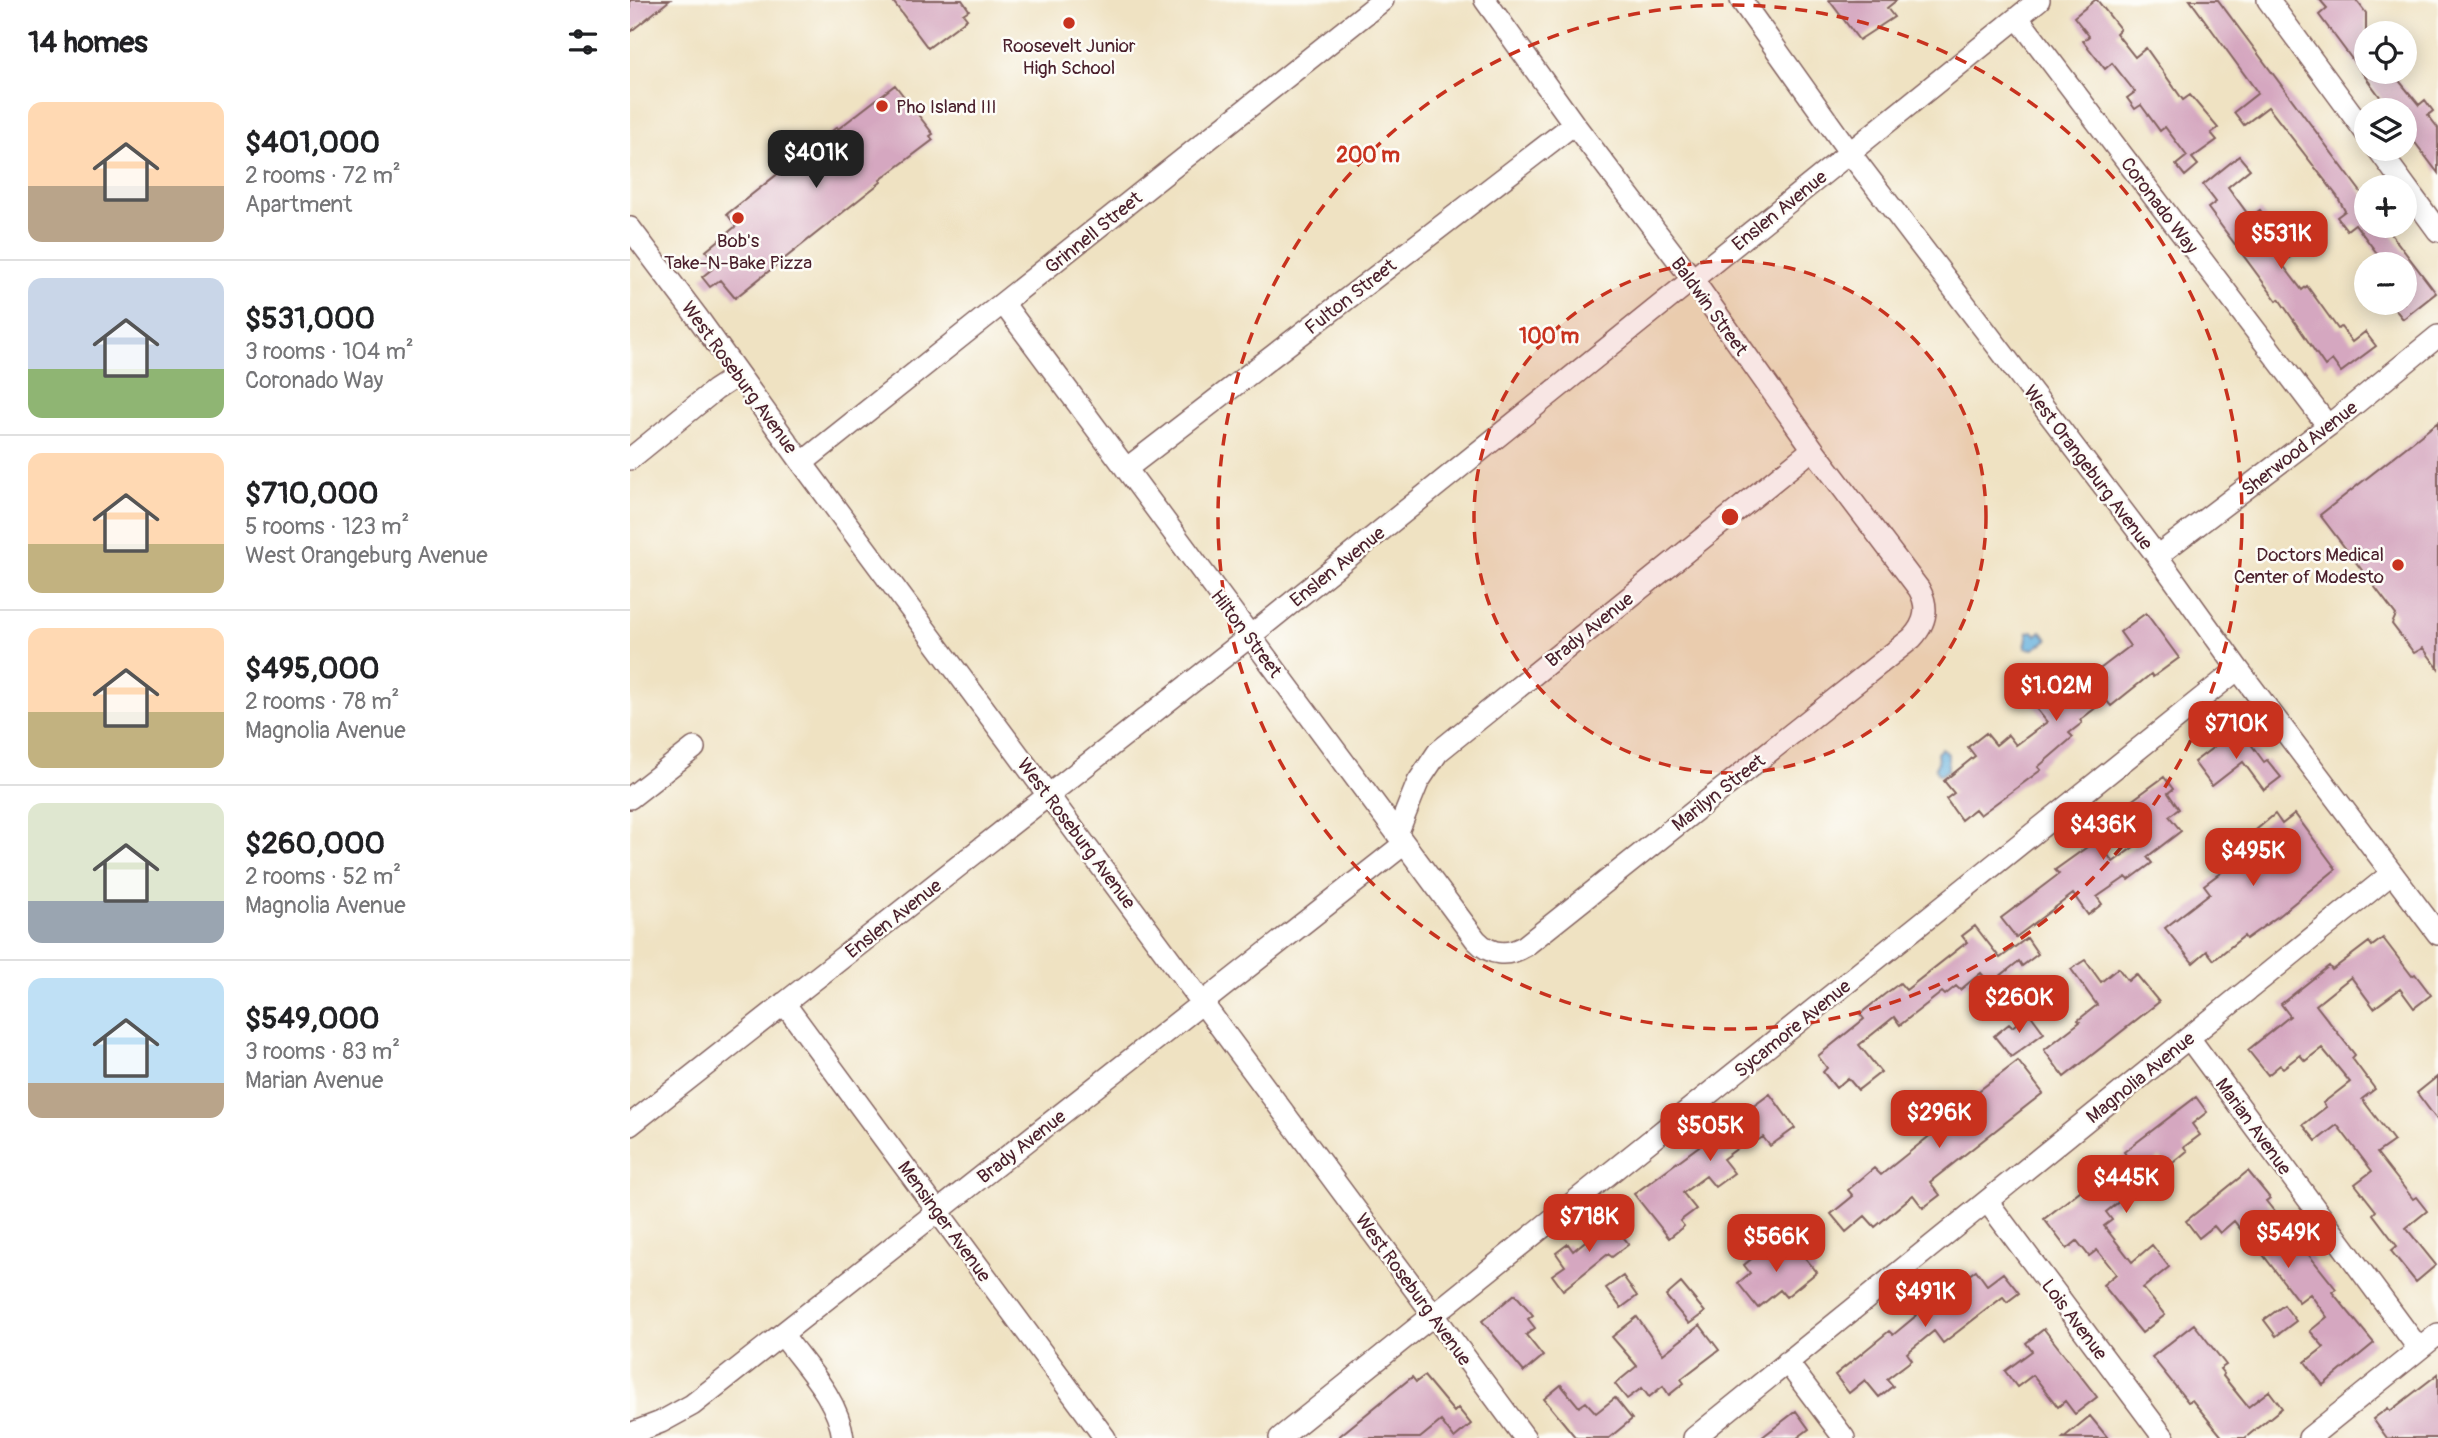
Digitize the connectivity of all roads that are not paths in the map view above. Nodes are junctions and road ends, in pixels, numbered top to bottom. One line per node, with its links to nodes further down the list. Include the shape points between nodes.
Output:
1 (1383, 0): 14 (street, Grinnell Street)
2 (1485, 0): 8 (street, Baldwin Street)
3 (1741, 0): 9 (street, West Orangeburg Avenue)
4 (2039, 0): 6 (street, Enslen Avenue)
5 (2268, 0): 7 (street)
6 (2018, 18): 9 (street, Enslen Avenue); 17 (street, Coronado Way)
7 (2354, 117)
8 (1574, 124): 13 (street, Baldwin Street); 21 (street, Fulton Street)
9 (1850, 153): 13 (street, Enslen Avenue); 22 (street, West Orangeburg Avenue)
10 (2387, 161): 12 (street)
11 (630, 228): 16 (street, West Roseburg Avenue)
12 (2438, 230)
13 (1693, 280): 18 (street, Baldwin Street); 24 (street, Enslen Avenue)
14 (1003, 303): 20 (street, Grinnell Street); 21 (street, Hilton Street)
15 (2438, 337): 17 (street, Sherwood Avenue)
16 (738, 376): 19 (street); 20 (street, West Roseburg Avenue)
17 (2328, 426): 22 (street, Sherwood Avenue)
18 (1814, 449): 23 (street, Baldwin Street, via 1919,589); 29 (street, Brady Avenue, via 1438,752 1418,782)
19 (630, 458)
20 (802, 463): 27 (street, West Roseburg Avenue)
21 (1125, 469): 24 (street, Hilton Street)
22 (2157, 556): 25 (street, West Orangeburg Avenue)
23 (1926, 615): 32 (street, Marilyn Street, via 1912,638 1525,946)
24 (1249, 637): 27 (street, Enslen Avenue); 29 (street, Hilton Street)
25 (2238, 669): 30 (street, West Orangeburg Avenue); 39 (street, Sycamore Avenue)
26 (694, 748): 28 (street)
27 (1050, 795): 33 (street, Enslen Avenue); 34 (street, West Roseburg Avenue)
28 (630, 798)
29 (1400, 839): 32 (street, Hilton Street, via 1476,940); 34 (street, Brady Avenue)
30 (2391, 874): 31 (street, West Orangeburg Avenue); 35 (street, Magnolia Avenue)
31 (2438, 934)
32 (1499, 953)
33 (784, 1003): 36 (street, Enslen Avenue); 38 (street, Mensinger Avenue)
34 (1204, 1004): 38 (street, Brady Avenue); 39 (street, West Roseburg Avenue)
35 (2189, 1038): 37 (street, Magnolia Avenue); 42 (street, Marian Avenue)
36 (630, 1125)
37 (1987, 1201): 43 (street, Magnolia Avenue); 51 (street, Lois Avenue)
38 (937, 1211): 40 (street, Brady Avenue); 46 (street, Mensinger Avenue)
39 (1434, 1316): 47 (street, Sycamore Avenue); 48 (street, West Roseburg Avenue)
40 (782, 1334): 44 (street, Brady Avenue, via 692,1405); 45 (street, via 831,1401 841,1421)
41 (2438, 1334): 42 (street)
42 (2419, 1349): 52 (street)
43 (1787, 1362): 49 (street, Magnolia Avenue); 50 (street)
44 (630, 1434)
45 (842, 1438)
46 (1105, 1438)
47 (1280, 1438)
48 (1525, 1438)
49 (1694, 1438)
50 (1844, 1438)
51 (2164, 1438)
52 (2309, 1438)

